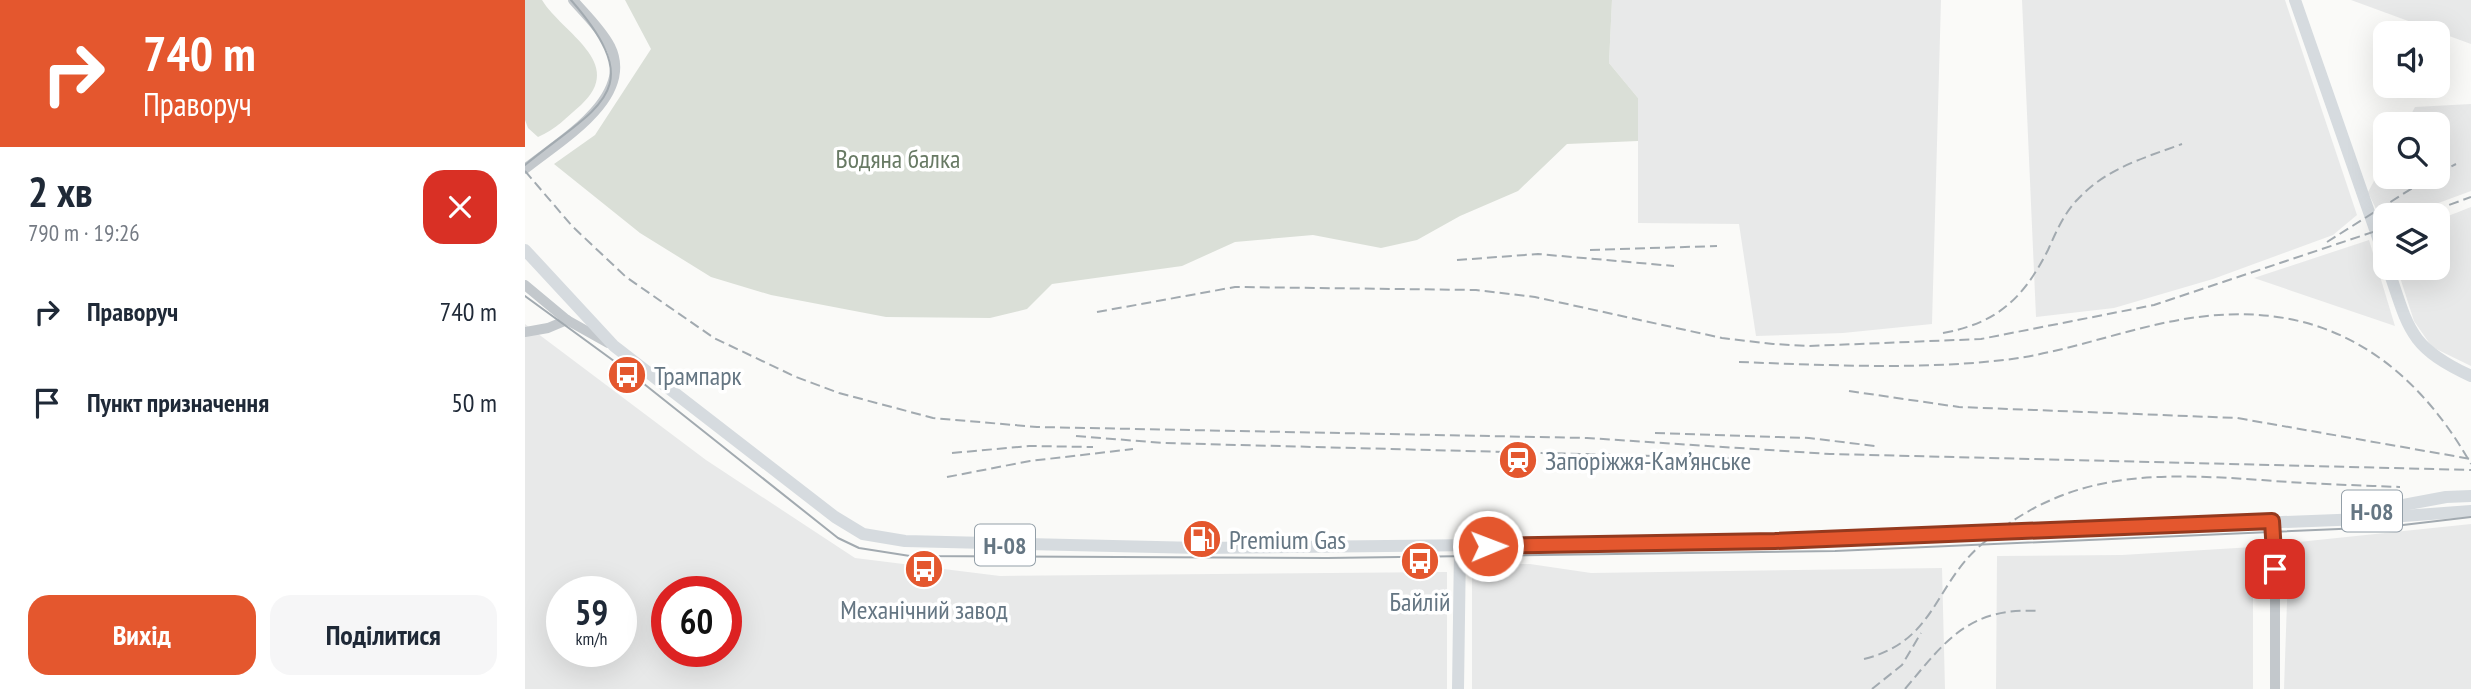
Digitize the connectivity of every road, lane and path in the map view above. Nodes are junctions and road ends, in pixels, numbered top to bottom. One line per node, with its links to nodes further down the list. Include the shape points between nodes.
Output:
1 (573, 0): 3 (street, via 611,49 614,74 603,104)
2 (2295, 0): 4 (main road)
3 (525, 169)
4 (2373, 224)
5 (525, 250): 10 (main road, Н-08)
6 (2392, 280): 11 (main road, via 2412,335 2433,357)
7 (525, 285): 8 (street)
8 (567, 320): 9 (street); 10 (street)
9 (525, 332)
10 (614, 346): 15 (main road, Н-08, via 835,517 871,536 932,543 1065,547)
11 (2471, 376)
12 (2471, 496): 14 (main road, Н-08, via 2364,513)
13 (2471, 511): 14 (main road, Н-08)
14 (2272, 521): 15 (main road, Н-08, via 1763,541); 17 (street)
15 (1460, 547): 16 (main road)
16 (1458, 689)
17 (2275, 689)

